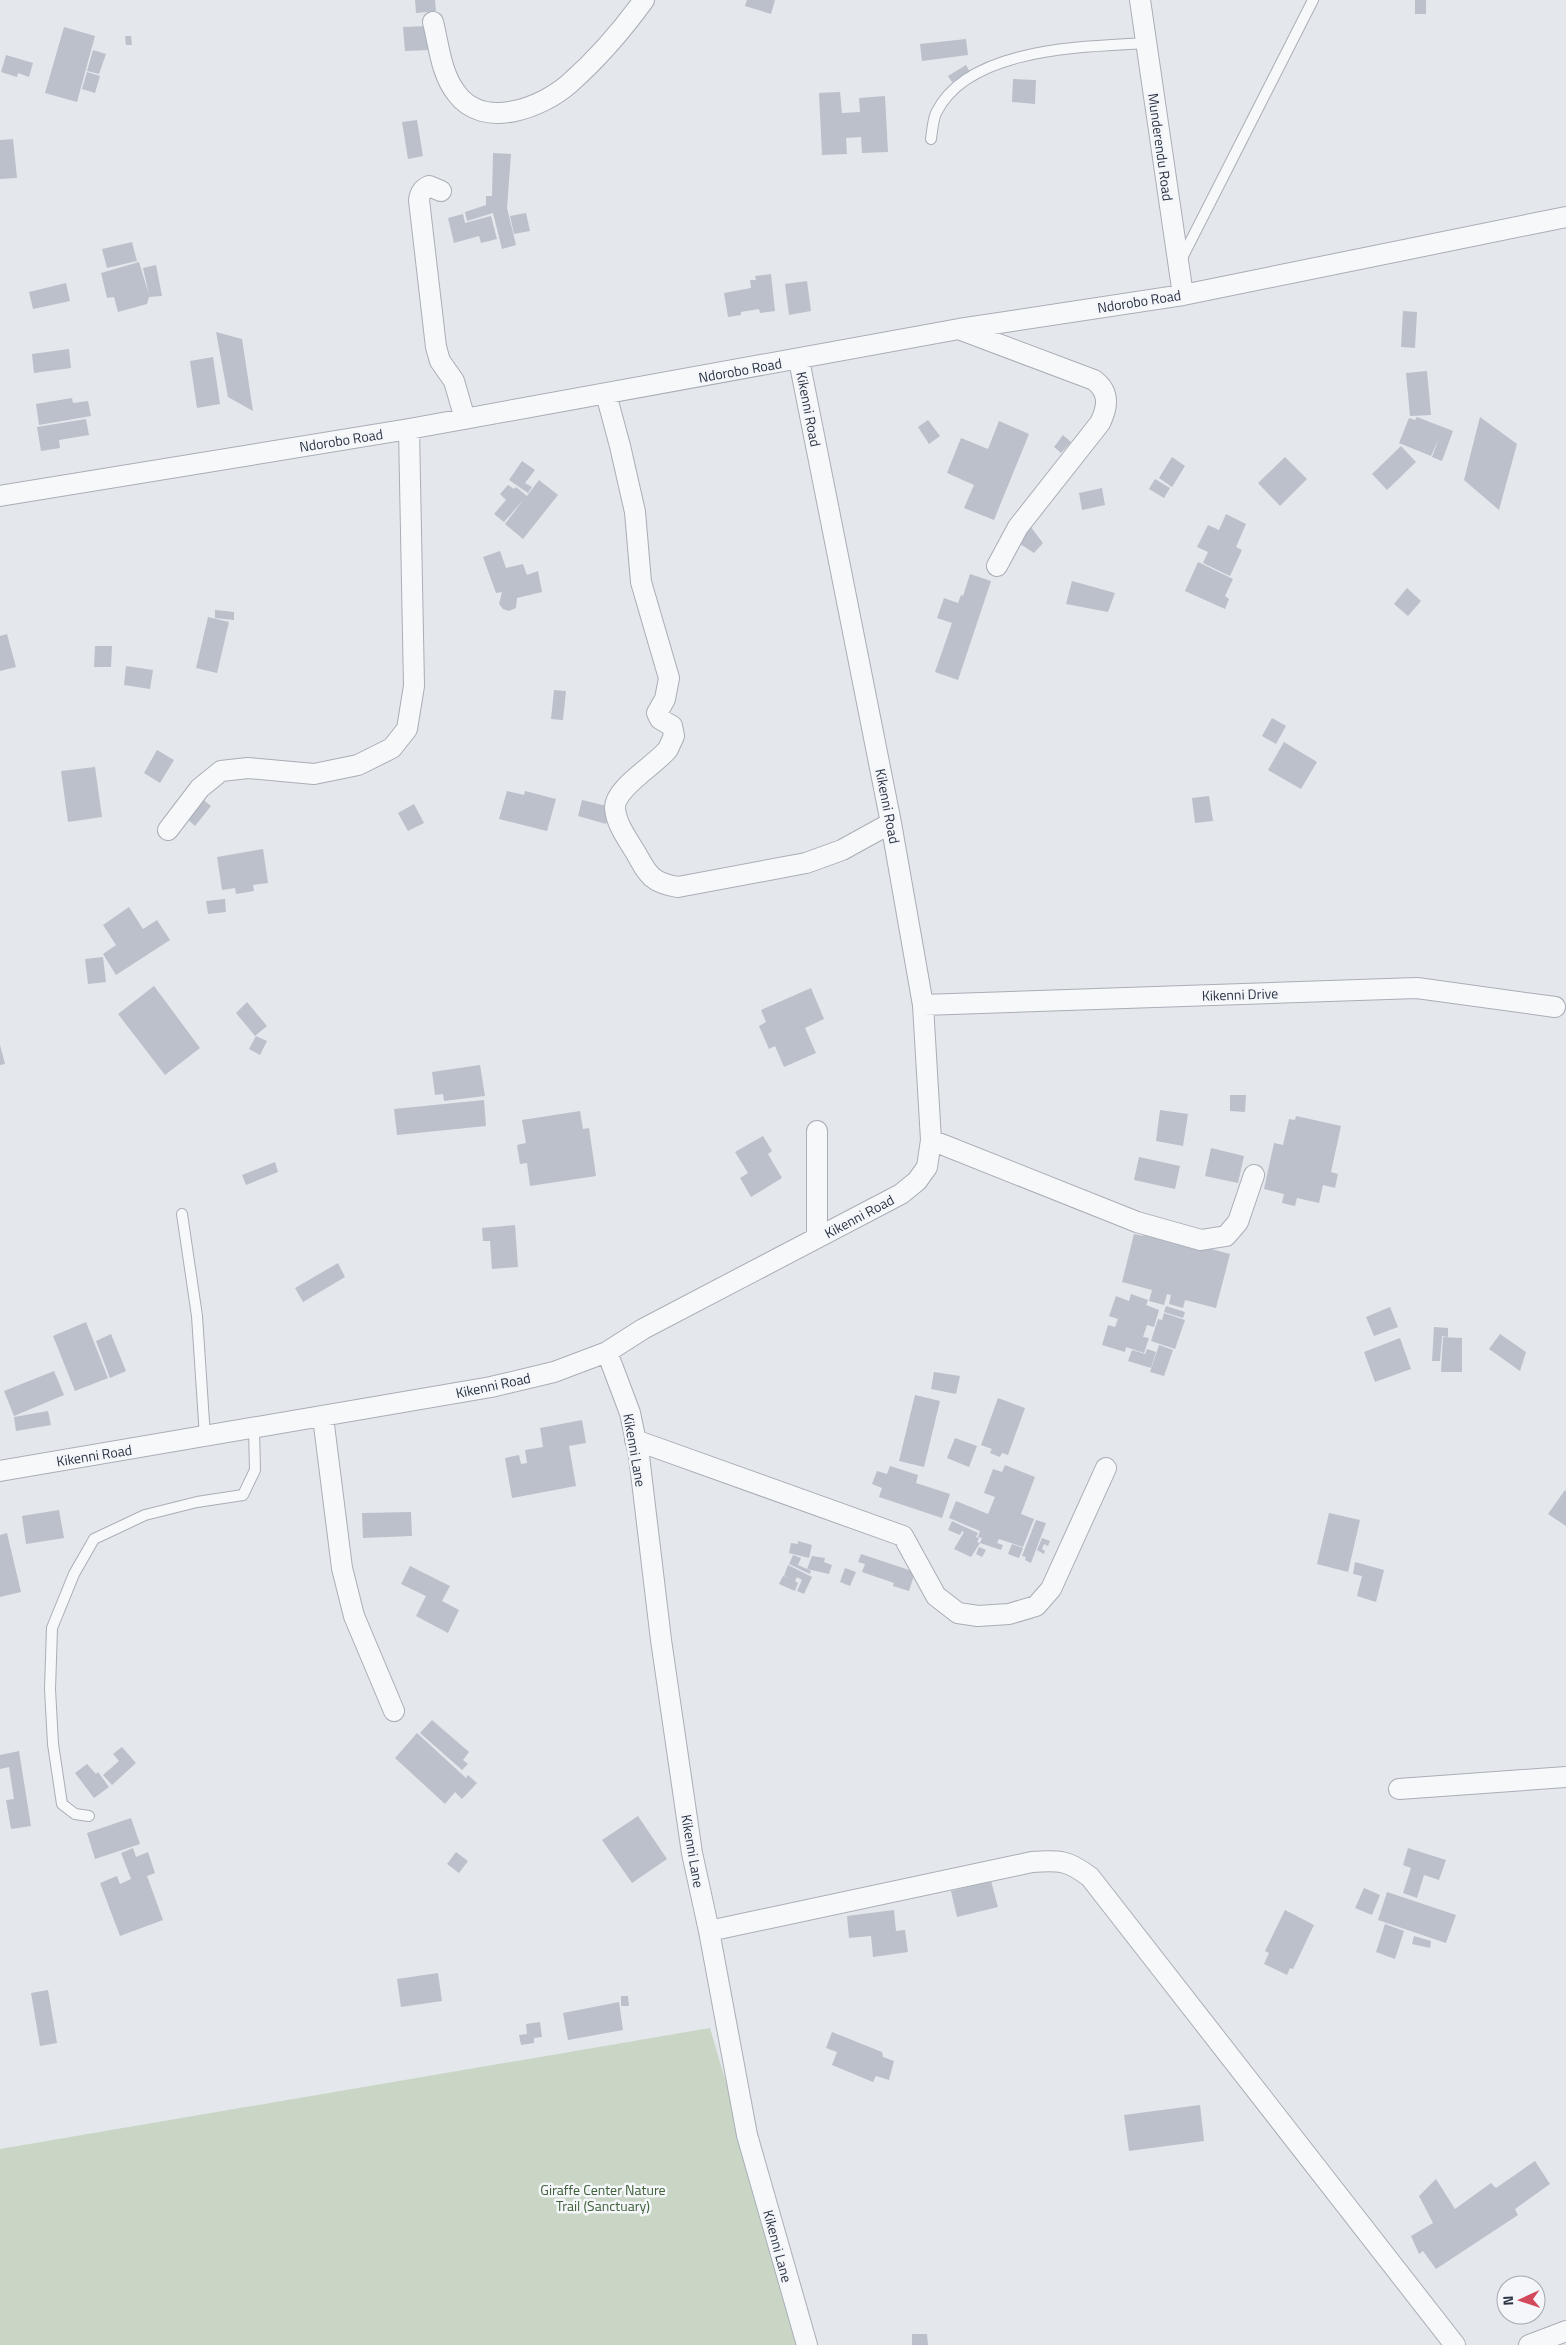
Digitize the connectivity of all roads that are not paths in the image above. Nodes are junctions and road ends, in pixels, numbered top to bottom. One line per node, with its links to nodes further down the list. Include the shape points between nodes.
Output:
1 (644, 0): 4 (street, via 569,84 526,107 503,113 489,114 458,96 447,80)
2 (1140, 0): 5 (street, Munderendu Road)
3 (1313, 0): 9 (lane)
4 (433, 22)
5 (1146, 43): 6 (lane, via 1062,49 1020,56 986,68 949,94 936,113); 9 (street, Munderendu Road)
6 (931, 139)
7 (441, 191): 14 (street, via 429,186 425,188 419,200 420,210 436,347 440,361 454,380)
8 (1566, 217): 10 (street, Ndorobo Road)
9 (1178, 265): 10 (street, Munderendu Road)
10 (1183, 295): 11 (street, Ndorobo Road)
11 (959, 329): 12 (street, Ndorobo Road); 17 (street, via 1094,380 1102,386 1106,396 1107,406 1100,423 1018,527)
12 (799, 360): 13 (street, Ndorobo Road); 18 (street, Kikenni Road)
13 (606, 394): 14 (street, Ndorobo Road); 18 (street, via 635,512 641,582 669,678 665,699 656,713 672,726 674,736 667,750 638,774 622,793 615,807 626,837 648,874 661,884 678,887 806,863 842,850)
14 (465, 420): 15 (street, Ndorobo Road)
15 (409, 429): 16 (street, Ndorobo Road); 19 (street, via 414,686 407,729 392,748 358,765 314,774 248,768 221,771 200,788)
16 (0, 496)
17 (997, 566)
18 (891, 823): 20 (street, Kikenni Road)
19 (168, 830)
20 (923, 1005): 21 (street, Kikenni Drive, via 1418,988); 23 (street, Kikenni Road)
21 (1562, 1007)
22 (817, 1131): 26 (street)
23 (931, 1140): 24 (street, via 1136,1222 1201,1240 1226,1236 1238,1222); 26 (street, Kikenni Road, via 927,1167 917,1181 901,1194)
24 (1254, 1176)
25 (182, 1214): 30 (lane, via 197,1316)
26 (817, 1238): 27 (street, Kikenni Road, via 643,1329)
27 (607, 1352): 28 (street, Kikenni Road, via 554,1372 491,1387); 31 (street, Kikenni Lane, via 630,1413)
28 (324, 1417): 29 (street, Kikenni Road); 34 (street, via 342,1568 354,1616)
29 (254, 1429): 30 (street, Kikenni Road); 37 (lane, via 255,1470 243,1495 145,1515 94,1539 74,1574 52,1628 50,1689 53,1744 62,1804 75,1814)
30 (205, 1437): 33 (street, Kikenni Road)
31 (635, 1440): 32 (street, via 903,1536 936,1596 958,1613 978,1616 1009,1614 1036,1606 1051,1589); 38 (street, Kikenni Lane, via 692,1853)
32 (1106, 1468)
33 (0, 1471)
34 (394, 1711)
35 (1566, 1776): 36 (street)
36 (1399, 1789)
37 (89, 1816)
38 (710, 1931): 40 (street, Kikenni Lane, via 747,2135); 41 (street, via 1032,1862 1052,1860 1073,1864 1090,1877)
39 (1566, 2331): 42 (street)
40 (807, 2345)
41 (1455, 2345)
42 (1529, 2345)

